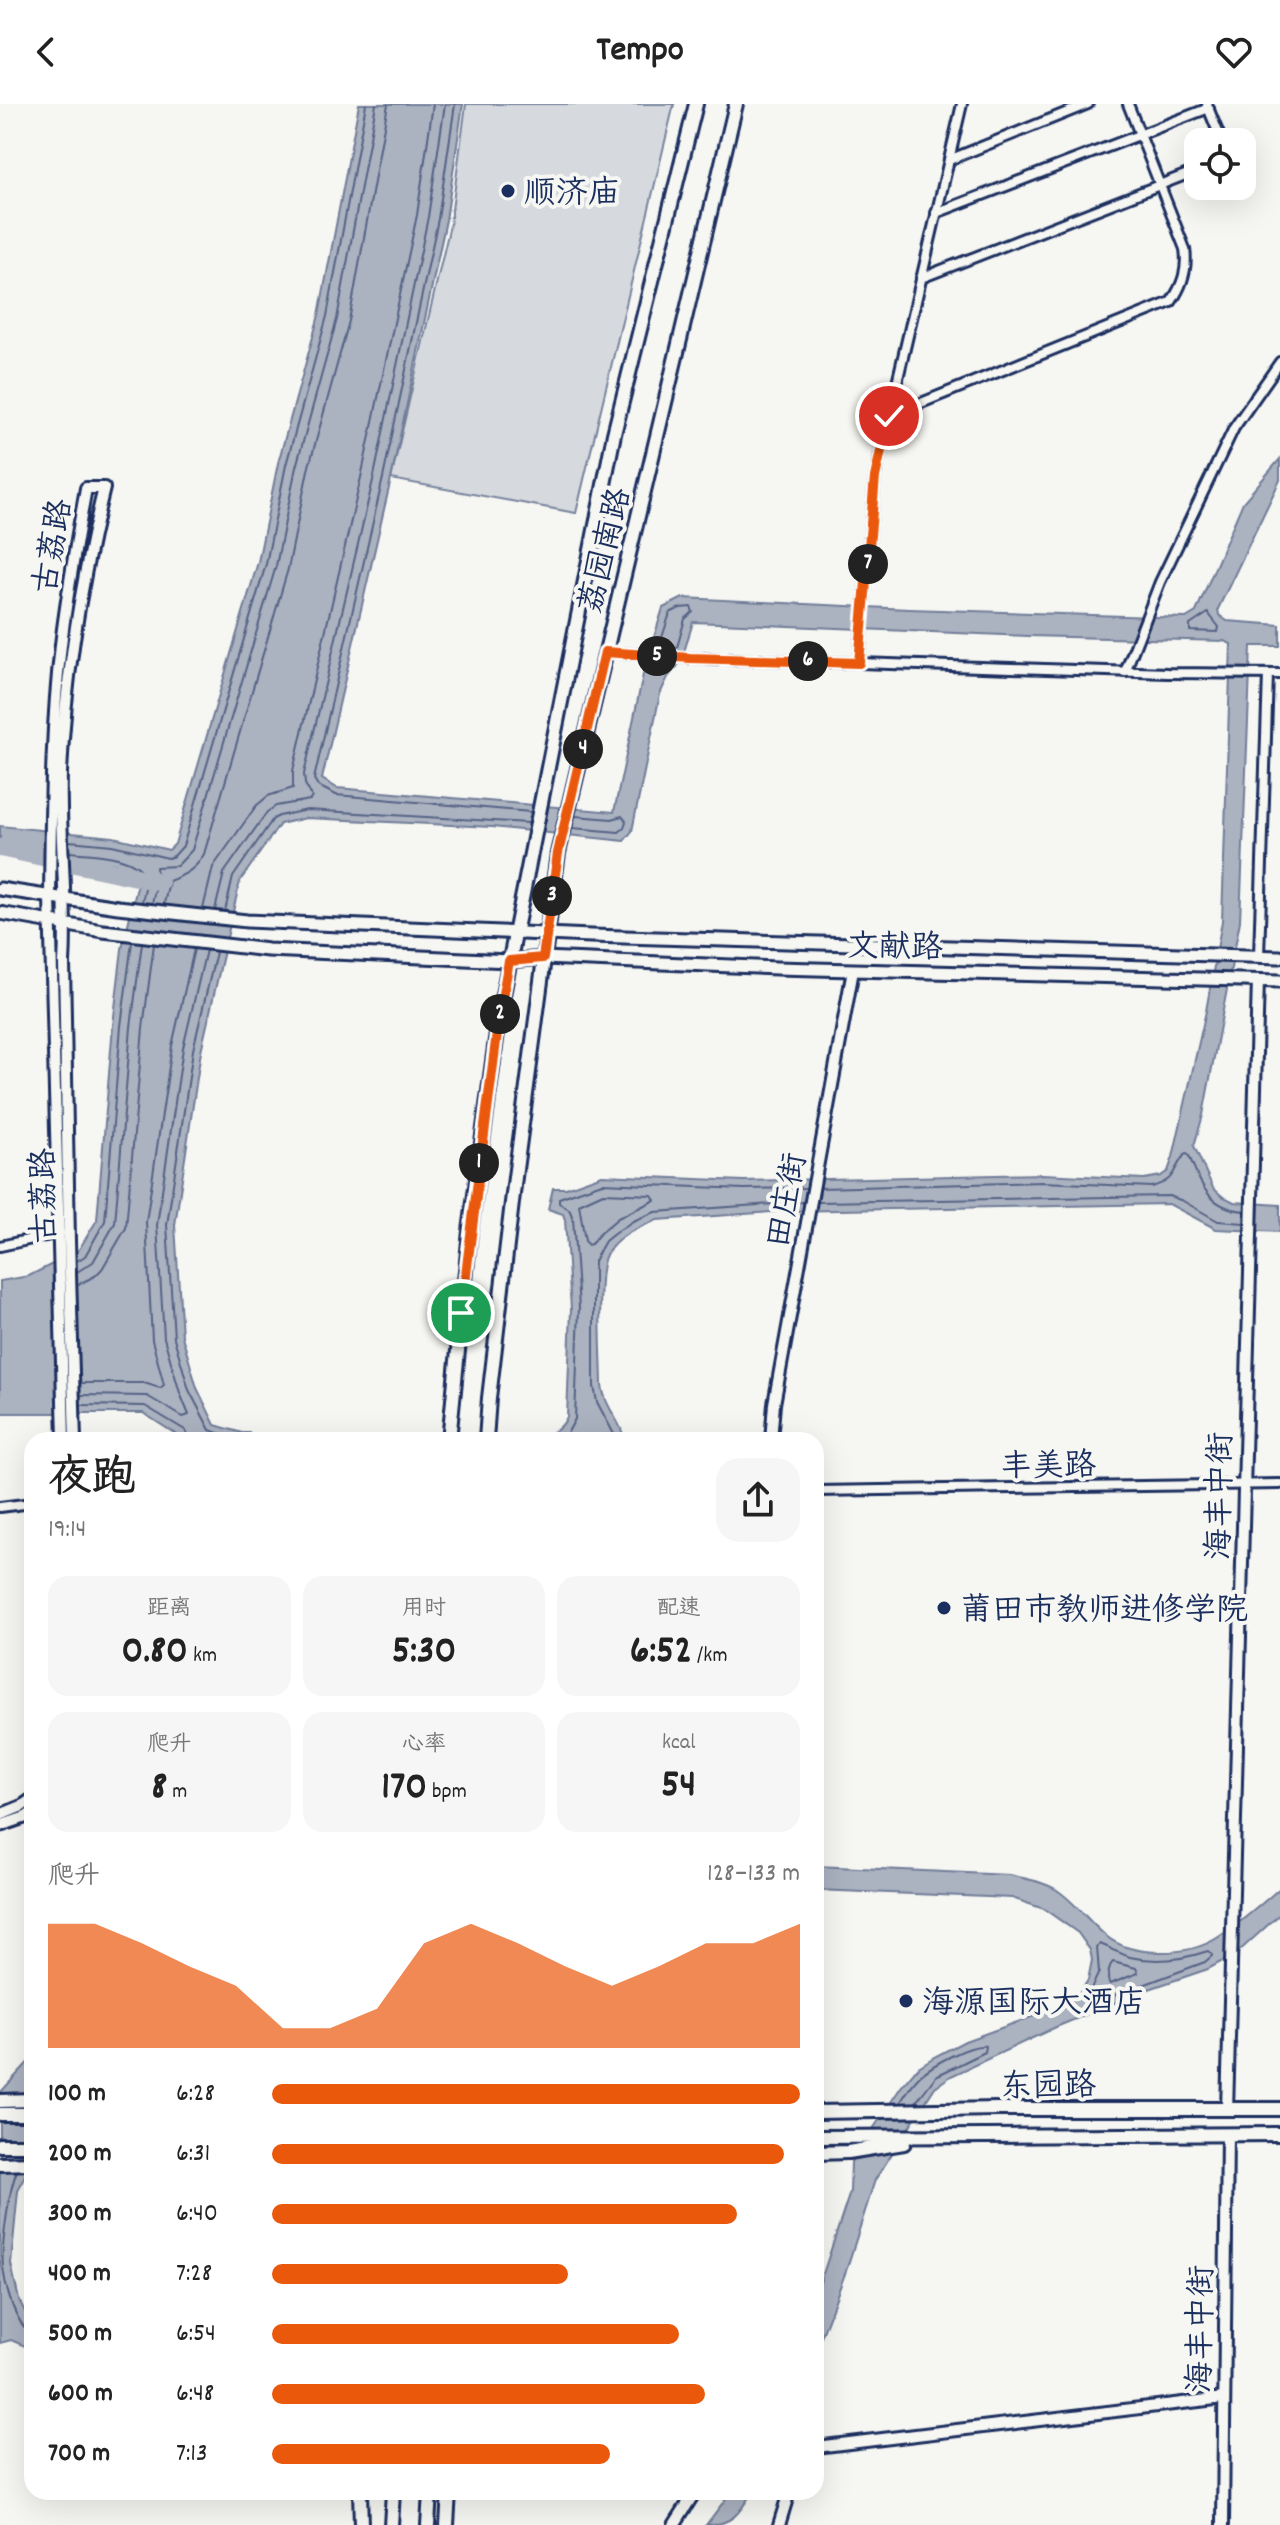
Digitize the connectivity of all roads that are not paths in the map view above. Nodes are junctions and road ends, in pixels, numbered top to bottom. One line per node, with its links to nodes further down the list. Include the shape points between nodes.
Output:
1 (696, 104): 27 (main road, 荔园南路, via 614,434)
2 (736, 104): 16 (main road, 荔园南路)
3 (962, 104): 9 (street)
4 (1088, 104): 9 (street)
5 (1128, 104): 8 (street)
6 (1208, 106): 7 (street); 8 (street)
7 (1217, 128)
8 (1140, 134): 11 (street); 12 (street)
9 (949, 160): 12 (street)
10 (1184, 176): 11 (street)
11 (1160, 185): 13 (street); 15 (street, via 1186,259 1184,278 1171,302)
12 (936, 213): 13 (street)
13 (921, 278): 15 (street)
14 (1280, 362): 18 (street, via 1234,428 1160,582)
15 (889, 416): 17 (street, via 875,477)
16 (605, 652): 17 (street); 28 (main road, 荔园南路, via 558,853)
17 (859, 659): 18 (street)
18 (1125, 672): 19 (street)
19 (1268, 674): 20 (street); 29 (street)
20 (1280, 674)
21 (0, 889): 22 (main road)
22 (50, 897): 23 (main road); 23 (street, 古荔路, via 61,645 86,488 104,488 84,571 66,694 61,857); 25 (street, 古荔路)
23 (66, 899): 26 (street, 古荔路); 27 (main road, via 238,920)
24 (0, 913): 25 (main road, 文献路)
25 (51, 922): 26 (main road, 文献路); 36 (street, 古荔路)
26 (67, 925): 32 (main road, 文献路, via 268,950); 36 (street, 古荔路)
27 (515, 932): 28 (main road); 32 (main road, 荔园南路)
28 (547, 933): 29 (main road); 31 (main road, 荔园南路)
29 (1259, 956): 30 (main road)
30 (1280, 957)
31 (543, 958): 32 (main road, 文献路); 33 (main road, 文献路); 41 (main road, 荔园南路)
32 (509, 961): 40 (main road, 荔园南路, via 470,1231)
33 (853, 970): 34 (main road, 文献路); 42 (street, 田庄街)
34 (1258, 980): 35 (main road, 文献路); 44 (street, 海丰中街)
35 (1280, 981)
36 (63, 1239): 37 (street); 38 (street, 古荔路); 39 (street, 古荔路)
37 (0, 1246)
38 (64, 1432)
39 (75, 1432)
40 (450, 1432)
41 (487, 1432)
42 (772, 1432)
43 (1280, 1484): 44 (street, 丰美路)
44 (1244, 1485): 45 (street, 丰美路); 56 (street, 海丰中街)
45 (824, 1491)
46 (24, 1504): 47 (street)
47 (0, 1507)
48 (24, 1803): 49 (street)
49 (0, 1815)
50 (24, 1816): 51 (street)
51 (0, 1826)
52 (24, 2100): 53 (main road)
53 (0, 2101)
54 (1280, 2109): 56 (main road, 东园路)
55 (824, 2110): 56 (main road, 东园路)
56 (1227, 2110)
57 (0, 2114): 58 (main road)
58 (24, 2114)
59 (1227, 2134): 60 (main road, 东园路); 61 (main road, 东园路); 68 (street, 海丰中街)
60 (1280, 2134)
61 (944, 2136): 62 (main road, 东园路); 65 (main road)
62 (824, 2137)
63 (0, 2145): 64 (main road)
64 (24, 2145)
65 (824, 2153)
66 (24, 2163): 67 (main road)
67 (0, 2164)
68 (1224, 2398): 69 (street); 82 (street, 海丰中街)
69 (824, 2446)
70 (360, 2500): 76 (main road)
71 (393, 2500): 77 (main road)
72 (430, 2500): 78 (main road)
73 (449, 2500): 79 (main road)
74 (690, 2500): 80 (street)
75 (787, 2500): 81 (street)
76 (361, 2525)
77 (391, 2525)
78 (428, 2525)
79 (447, 2525)
80 (674, 2525)
81 (779, 2525)
82 (1223, 2525)

